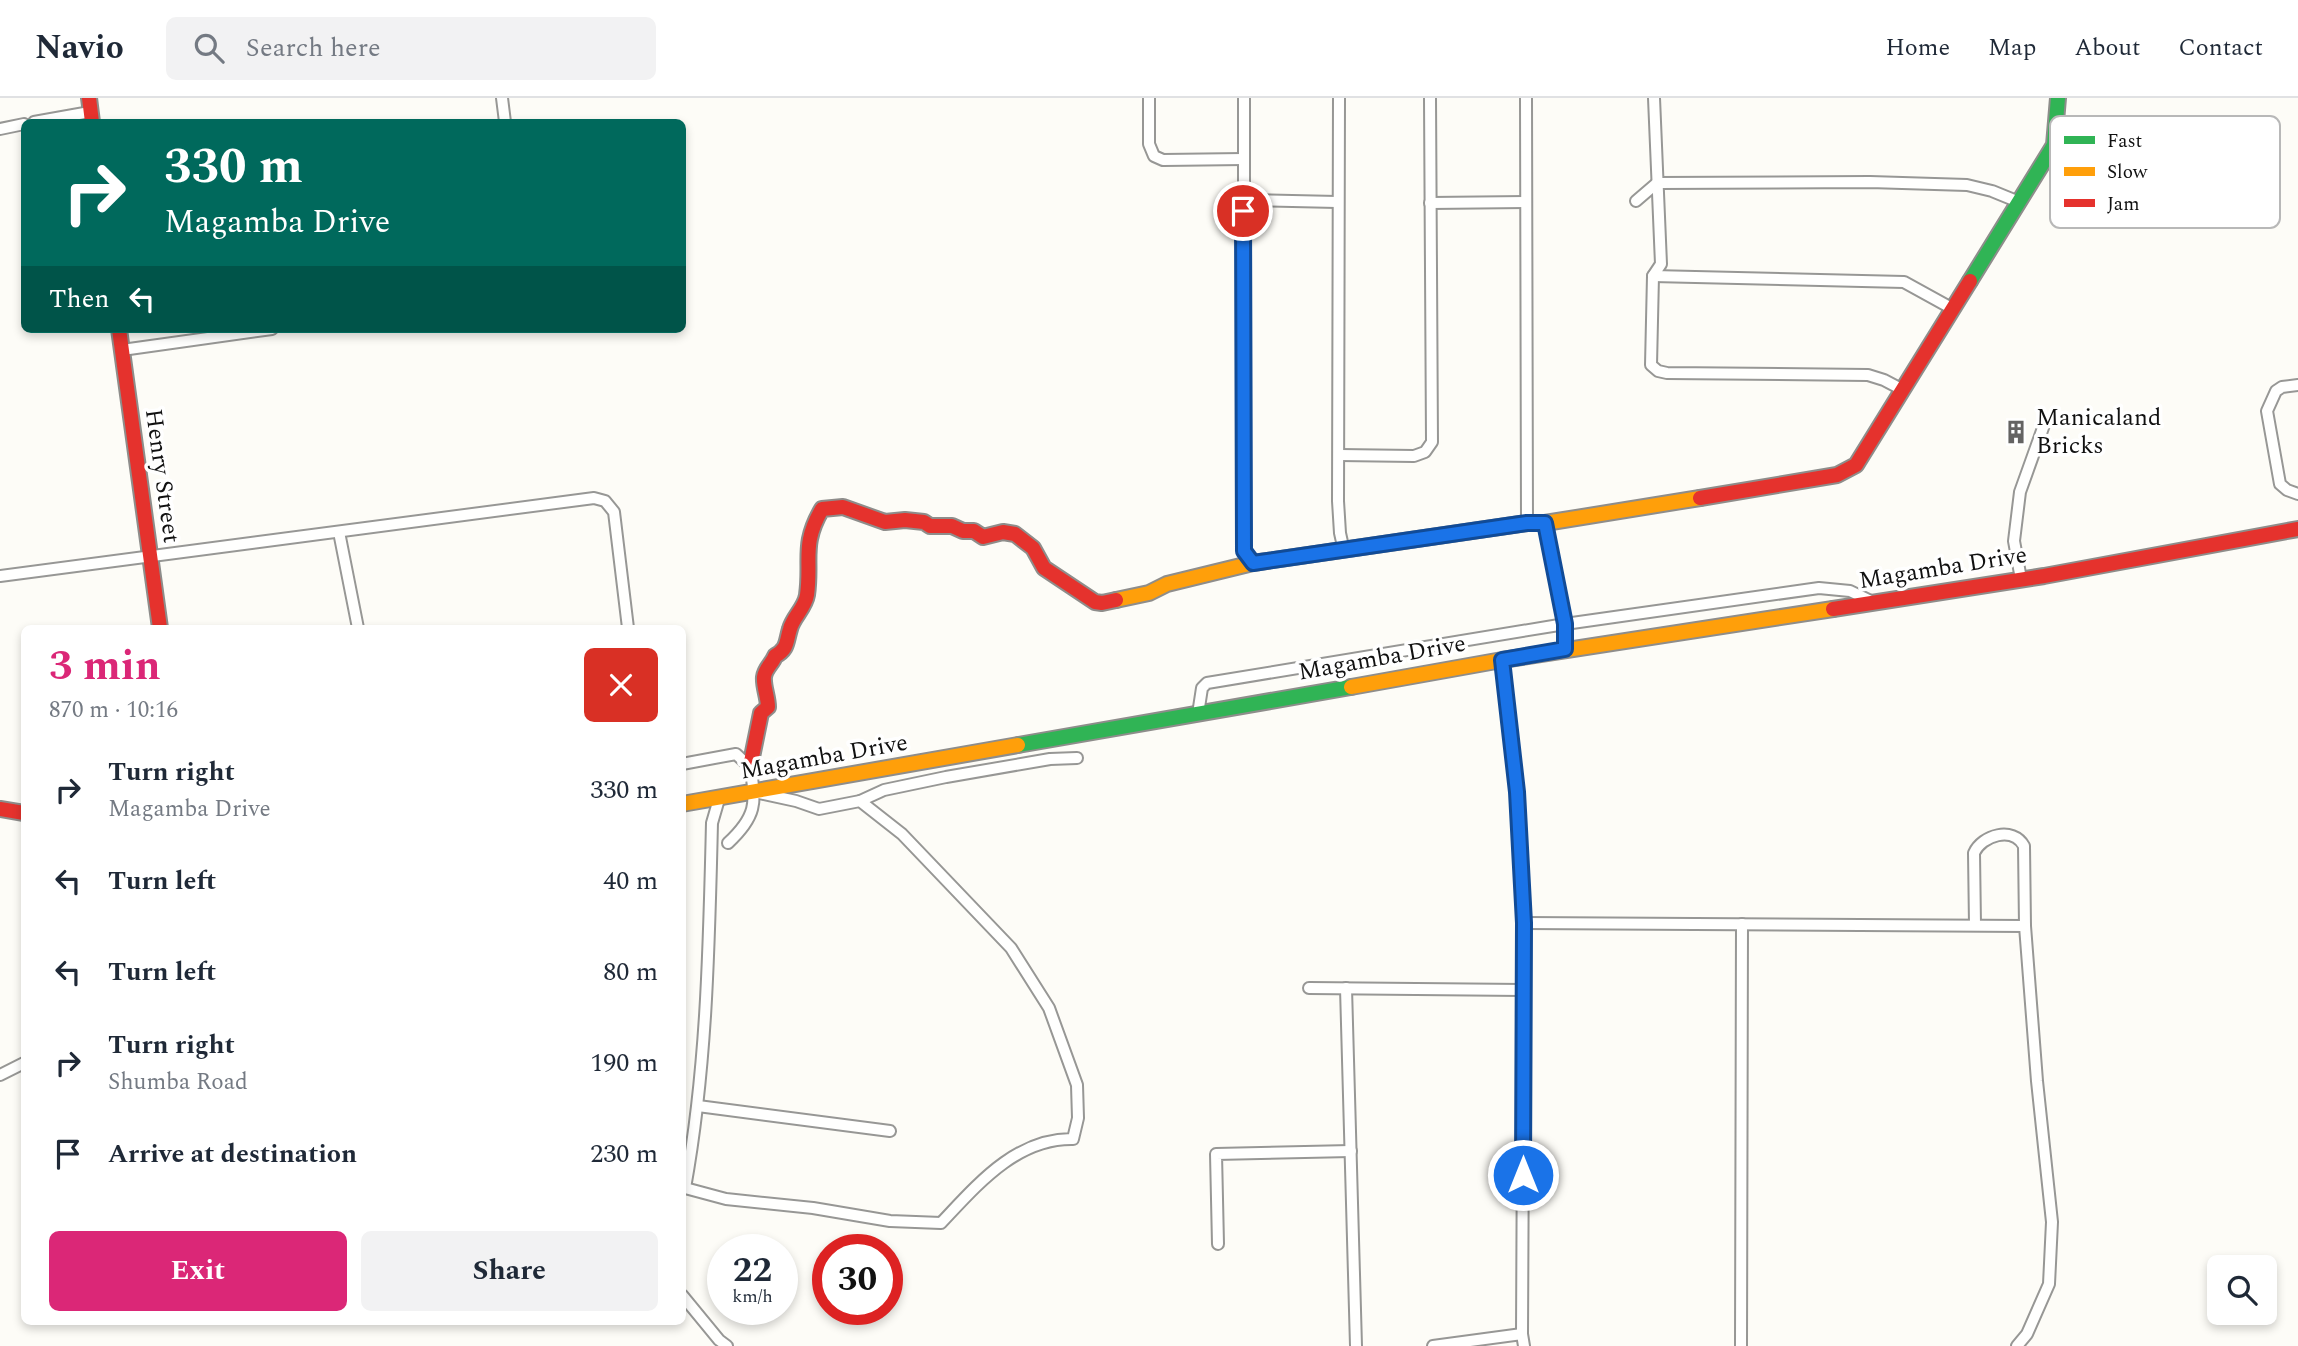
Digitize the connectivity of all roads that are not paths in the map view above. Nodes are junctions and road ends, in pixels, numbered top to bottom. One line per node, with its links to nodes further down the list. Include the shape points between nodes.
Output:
1 (502, 98): 12 (street)
2 (1149, 98): 16 (street, via 1149,144 1154,156 1163,160)
3 (1244, 98): 16 (street)
4 (1339, 98): 20 (street)
5 (1430, 98): 23 (street)
6 (1526, 98): 21 (street)
7 (1654, 98): 17 (street)
8 (2058, 98): 10 (street)
9 (90, 111): 11 (street)
10 (2056, 116)
11 (49, 119)
12 (505, 119)
13 (21, 125): 14 (street)
14 (0, 129)
15 (2050, 152): 22 (street)
16 (1244, 159): 18 (street)
17 (1657, 183): 19 (street); 22 (street, via 1967,185); 24 (street, via 1661,264)
18 (1243, 200): 20 (street); 40 (street, via 1244,551)
19 (1636, 201)
20 (1337, 202): 32 (street)
21 (1526, 202): 23 (street); 34 (street)
22 (2019, 202): 25 (street)
23 (1430, 203): 32 (street, via 1432,443 1414,456)
24 (1653, 276): 25 (street, via 1896,281); 30 (street, via 1651,365 1658,371 1868,375)
25 (1953, 309): 30 (street)
26 (120, 333): 28 (street, Henry Street)
27 (243, 333): 28 (street)
28 (122, 350): 39 (street, Henry Street)
29 (2298, 385): 33 (street, via 2276,391 2267,411 2280,484)
30 (1903, 390): 35 (street, via 1856,465 1837,475)
31 (2044, 425): 42 (street, via 2020,492 2014,541)
32 (1340, 455): 38 (street, via 1338,501)
33 (2298, 494)
34 (1527, 523): 35 (street); 38 (street)
35 (1545, 523): 44 (street)
36 (2298, 529): 42 (street, Magamba Drive)
37 (339, 532): 39 (street); 46 (street); 47 (street, via 594,498 605,501 614,512)
38 (1344, 551): 40 (street)
39 (149, 555): 41 (street); 45 (street, Henry Street)
40 (1253, 563): 53 (street, via 1123,600 1094,602 1044,568 1033,548 1015,534 983,537 953,526 905,520 885,523 843,507 822,509 812,526 807,551 803,608 790,628 783,652 775,656 762,677 768,707 761,713)
41 (0, 576)
42 (2021, 579): 43 (street, Magamba Drive)
43 (1873, 602): 44 (street, via 1850,591 1819,588); 48 (street, Magamba Drive)
44 (1565, 624): 48 (street); 50 (street, via 1207,683)
45 (160, 625)
46 (357, 625)
47 (628, 625)
48 (1565, 649): 49 (street, Magamba Drive)
49 (1502, 660): 50 (street, Magamba Drive); 61 (street, via 1517,792)
50 (1198, 714): 54 (street, Magamba Drive)
51 (1077, 758): 56 (street, via 932,780 884,790)
52 (686, 763): 53 (street, via 736,754)
53 (750, 767): 54 (street)
54 (755, 792): 55 (street, Magamba Drive); 56 (street, via 819,808); 60 (street, via 750,819)
55 (719, 799): 57 (street, Magamba Drive); 70 (street, via 712,822 708,980)
56 (860, 801): 74 (street, via 902,834 1011,948 1049,1008 1077,1085 1073,1139 1055,1139 1024,1150 985,1176 941,1223 890,1221 726,1199)
57 (686, 803)
58 (0, 809): 59 (street)
59 (21, 812)
60 (728, 843)
61 (1524, 923): 62 (street); 67 (street)
62 (1742, 924): 63 (street); 81 (street)
63 (1975, 925): 64 (street); 64 (street, via 1974,853 1983,841 2005,835 2016,837 2024,846)
64 (2025, 926): 82 (street, via 2052,1222 2049,1284)
65 (1310, 988): 66 (street)
66 (1346, 988): 67 (street); 72 (street)
67 (1523, 990): 77 (street)
68 (21, 1064): 69 (street)
69 (0, 1075)
70 (698, 1106): 71 (street); 73 (street)
71 (890, 1131)
72 (1351, 1151): 75 (street, via 1216,1154); 79 (street)
73 (686, 1176)
74 (686, 1189)
75 (1218, 1244)
76 (686, 1300): 78 (street)
77 (1523, 1340): 80 (street)
78 (727, 1346)
79 (1356, 1346)
80 (1433, 1346)
81 (1741, 1346)
82 (2017, 1346)

